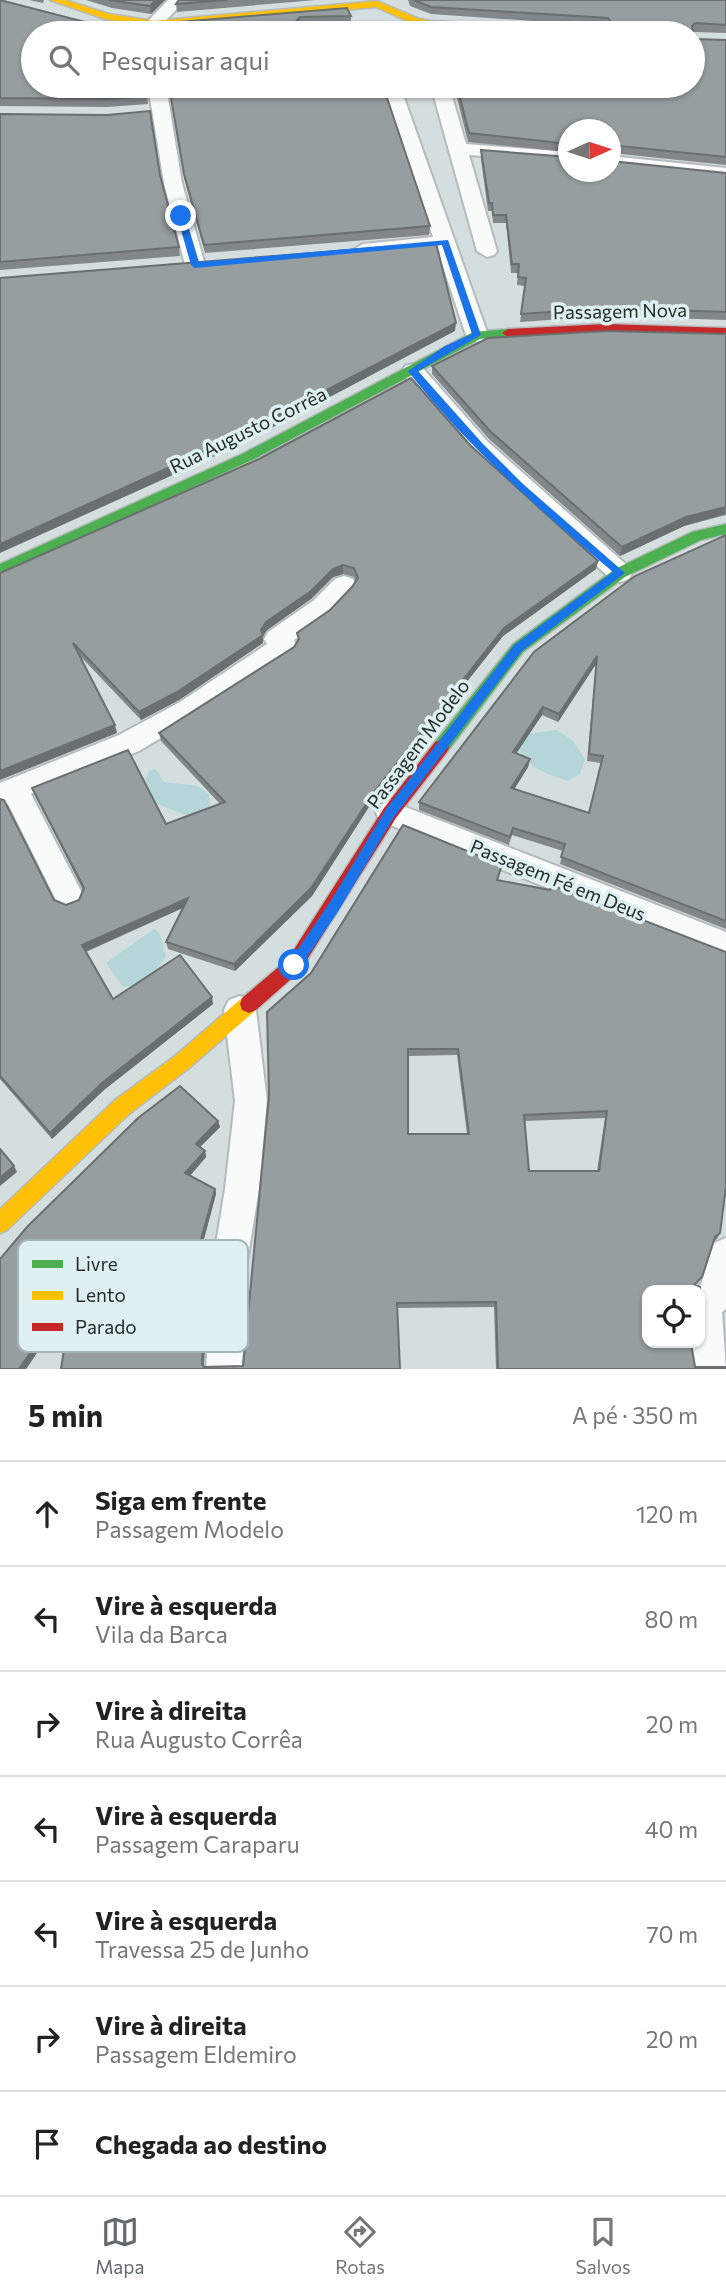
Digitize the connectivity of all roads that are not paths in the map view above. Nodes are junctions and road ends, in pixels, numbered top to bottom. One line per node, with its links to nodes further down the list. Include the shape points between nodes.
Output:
1 (55, 0): 6 (street)
2 (177, 0): 7 (street)
3 (376, 2): 8 (street); 9 (street); 10 (street)
4 (38, 11): 5 (street)
5 (78, 21)
6 (120, 21)
7 (158, 21)
8 (218, 21)
9 (374, 21)
10 (407, 21)
11 (156, 98): 21 (street, via 154,111)
12 (395, 98): 18 (street)
13 (444, 98): 14 (street)
14 (459, 149): 15 (street); 20 (street)
15 (558, 156)
16 (621, 162): 17 (street)
17 (726, 174)
18 (445, 242): 19 (street); 24 (street)
19 (348, 251)
20 (487, 251)
21 (195, 265)
22 (726, 332): 23 (street, Passagem Nova, via 606,328)
23 (513, 333): 24 (street, Rua Augusto Corrêa)
24 (477, 335): 25 (street, Rua Augusto Corrêa)
25 (413, 371): 27 (street, Rua Augusto Corrêa, via 247,457); 28 (street, via 479,446)
26 (726, 529): 28 (street, Passagem Modelo, via 697,536)
27 (0, 570)
28 (620, 573): 31 (street, Passagem Modelo, via 518,648)
29 (344, 585): 30 (street, via 323,608 277,639 284,646 189,709 129,743)
30 (7, 792): 32 (street)
31 (390, 813): 33 (street, Passagem Fé em Deus); 34 (street, Passagem Modelo, via 294,965)
32 (69, 897)
33 (726, 946)
34 (240, 1010): 35 (street, Passagem Modelo, via 122,1107); 36 (street, via 251,1101)
35 (0, 1223)
36 (234, 1240)
37 (726, 1255): 38 (street, via 716,1294 704,1305)
38 (710, 1369)

